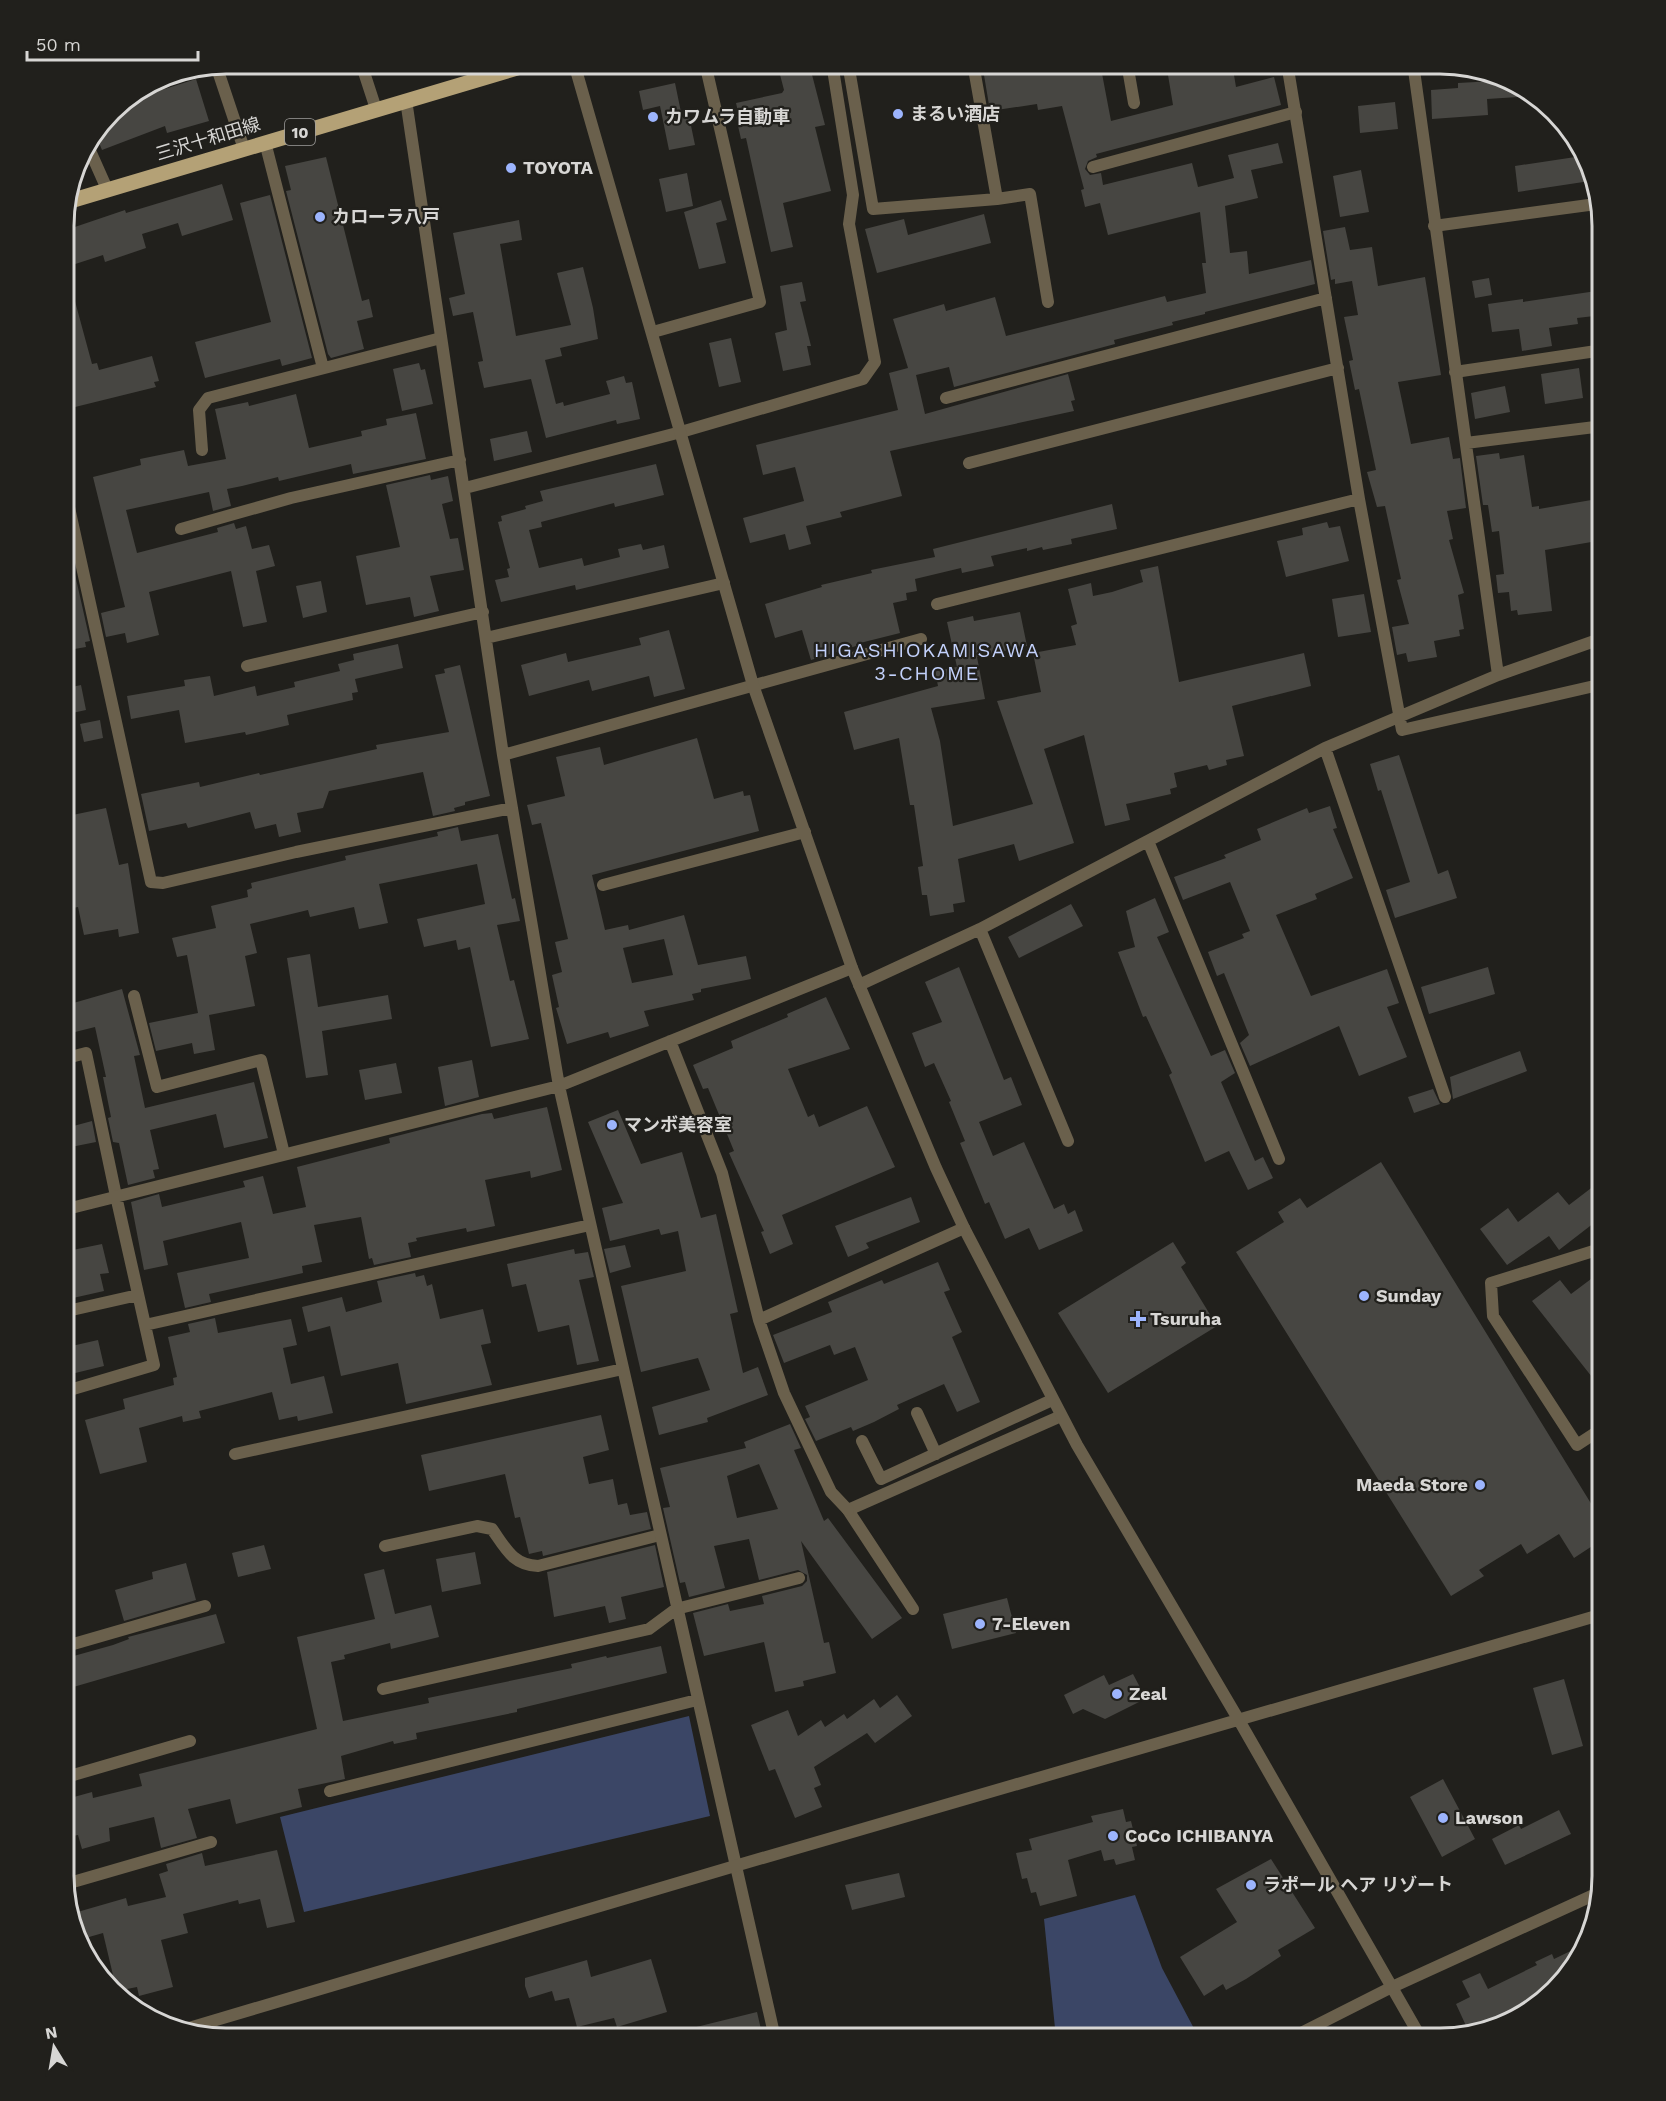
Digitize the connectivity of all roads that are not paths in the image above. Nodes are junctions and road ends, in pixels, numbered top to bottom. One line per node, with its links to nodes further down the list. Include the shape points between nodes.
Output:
1 (219, 74): 17 (street)
2 (365, 74): 14 (street)
3 (496, 74): 12 (main road, 三沢十和田線 / 10)
4 (577, 74): 27 (street)
5 (708, 74): 27 (street, via 760,302)
6 (834, 74): 35 (street, via 853,195 849,224 875,362 862,379)
7 (850, 74): 22 (street, via 873,209)
8 (975, 74): 22 (street)
9 (1129, 74): 13 (street)
10 (1289, 74): 15 (street)
11 (1414, 74): 24 (street)
12 (406, 100): 14 (main road, 三沢十和田線 / 10); 28 (street)
13 (1134, 102)
14 (376, 110): 16 (main road, 三沢十和田線 / 10)
15 (1296, 112): 19 (street); 25 (street)
16 (265, 142): 17 (main road, 三沢十和田線 / 10); 30 (street)
17 (244, 149): 20 (main road, 三沢十和田線 / 10)
18 (91, 154): 20 (street)
19 (1093, 167)
20 (107, 189): 21 (main road, 三沢十和田線 / 10)
21 (76, 199)
22 (998, 200): 26 (street, via 1030,194)
23 (1591, 205): 24 (street)
24 (1434, 226): 32 (street)
25 (1326, 298): 31 (street); 33 (street)
26 (1048, 302)
27 (652, 332): 35 (street)
28 (441, 338): 30 (street); 38 (street)
29 (1592, 352): 32 (street)
30 (324, 368): 37 (street, via 208,398 199,410)
31 (1338, 368): 39 (street); 41 (street)
32 (1455, 372): 36 (street)
33 (946, 398)
34 (1592, 427): 36 (street)
35 (681, 432): 40 (street); 44 (street)
36 (1466, 443): 51 (street)
37 (202, 450)
38 (460, 460): 40 (street); 42 (street, via 291,498)
39 (969, 463)
40 (465, 488): 46 (street)
41 (1359, 499): 45 (street); 54 (street)
42 (181, 529)
43 (74, 530): 57 (street, via 151,882 163,883)
44 (724, 583): 47 (street); 52 (street)
45 (937, 604)
46 (483, 612): 47 (street); 50 (street)
47 (486, 638): 56 (street)
48 (921, 639): 52 (street)
49 (1592, 642): 51 (street)
50 (247, 666)
51 (1498, 675): 54 (street)
52 (753, 685): 56 (street); 58 (street)
53 (1592, 687): 54 (street, via 1402,730)
54 (1399, 716): 55 (street)
55 (1325, 748): 59 (street); 68 (street)
56 (503, 754): 57 (street)
57 (512, 808): 67 (street)
58 (805, 832): 60 (street); 62 (street)
59 (1148, 841): 61 (street); 71 (street)
60 (603, 885)
61 (980, 929): 63 (street); 69 (street)
62 (852, 968): 63 (street); 65 (street)
63 (860, 985): 75 (street)
64 (134, 996): 70 (street, via 157,1087 261,1060)
65 (670, 1041): 67 (street); 79 (street, via 722,1173)
66 (74, 1056): 72 (street, via 86,1053)
67 (559, 1086): 70 (street); 74 (street)
68 (1445, 1097)
69 (1068, 1141)
70 (284, 1154): 72 (street)
71 (1279, 1159)
72 (116, 1196): 73 (street); 77 (street)
73 (74, 1207)
74 (590, 1225): 80 (street); 81 (street)
75 (964, 1228): 79 (street); 83 (street)
76 (1592, 1251): 86 (street, via 1491,1283 1493,1316 1577,1445)
77 (138, 1294): 78 (street); 80 (street)
78 (74, 1309)
79 (759, 1320): 90 (street, via 793,1413 831,1492)
80 (145, 1325): 82 (street, via 154,1365)
81 (623, 1370): 88 (street); 91 (street)
82 (74, 1389)
83 (1052, 1400): 85 (street); 89 (street)
84 (917, 1413): 89 (street)
85 (1061, 1416): 90 (street); 101 (street)
86 (1592, 1435)
87 (862, 1441): 89 (street, via 882,1479)
88 (235, 1454)
89 (936, 1454)
90 (848, 1510): 96 (street)
91 (660, 1535): 92 (street, via 538,1566 523,1565 492,1529 477,1526); 95 (street)
92 (385, 1546)
93 (799, 1578): 95 (street)
94 (206, 1606): 98 (street)
95 (676, 1609): 99 (street, via 649,1629); 100 (street)
96 (913, 1609)
97 (1592, 1617): 101 (street)
98 (74, 1644)
99 (383, 1689)
100 (697, 1700): 104 (street); 106 (street)
101 (1240, 1722): 106 (street); 109 (street)
102 (190, 1741): 103 (street)
103 (74, 1775)
104 (330, 1791)
105 (211, 1842): 107 (street)
106 (735, 1866): 110 (street); 111 (street)
107 (74, 1882)
108 (1591, 1896): 109 (street)
109 (1390, 1988): 112 (street); 113 (street)
110 (200, 2025)
111 (773, 2028)
112 (1311, 2028)
113 (1414, 2028)

